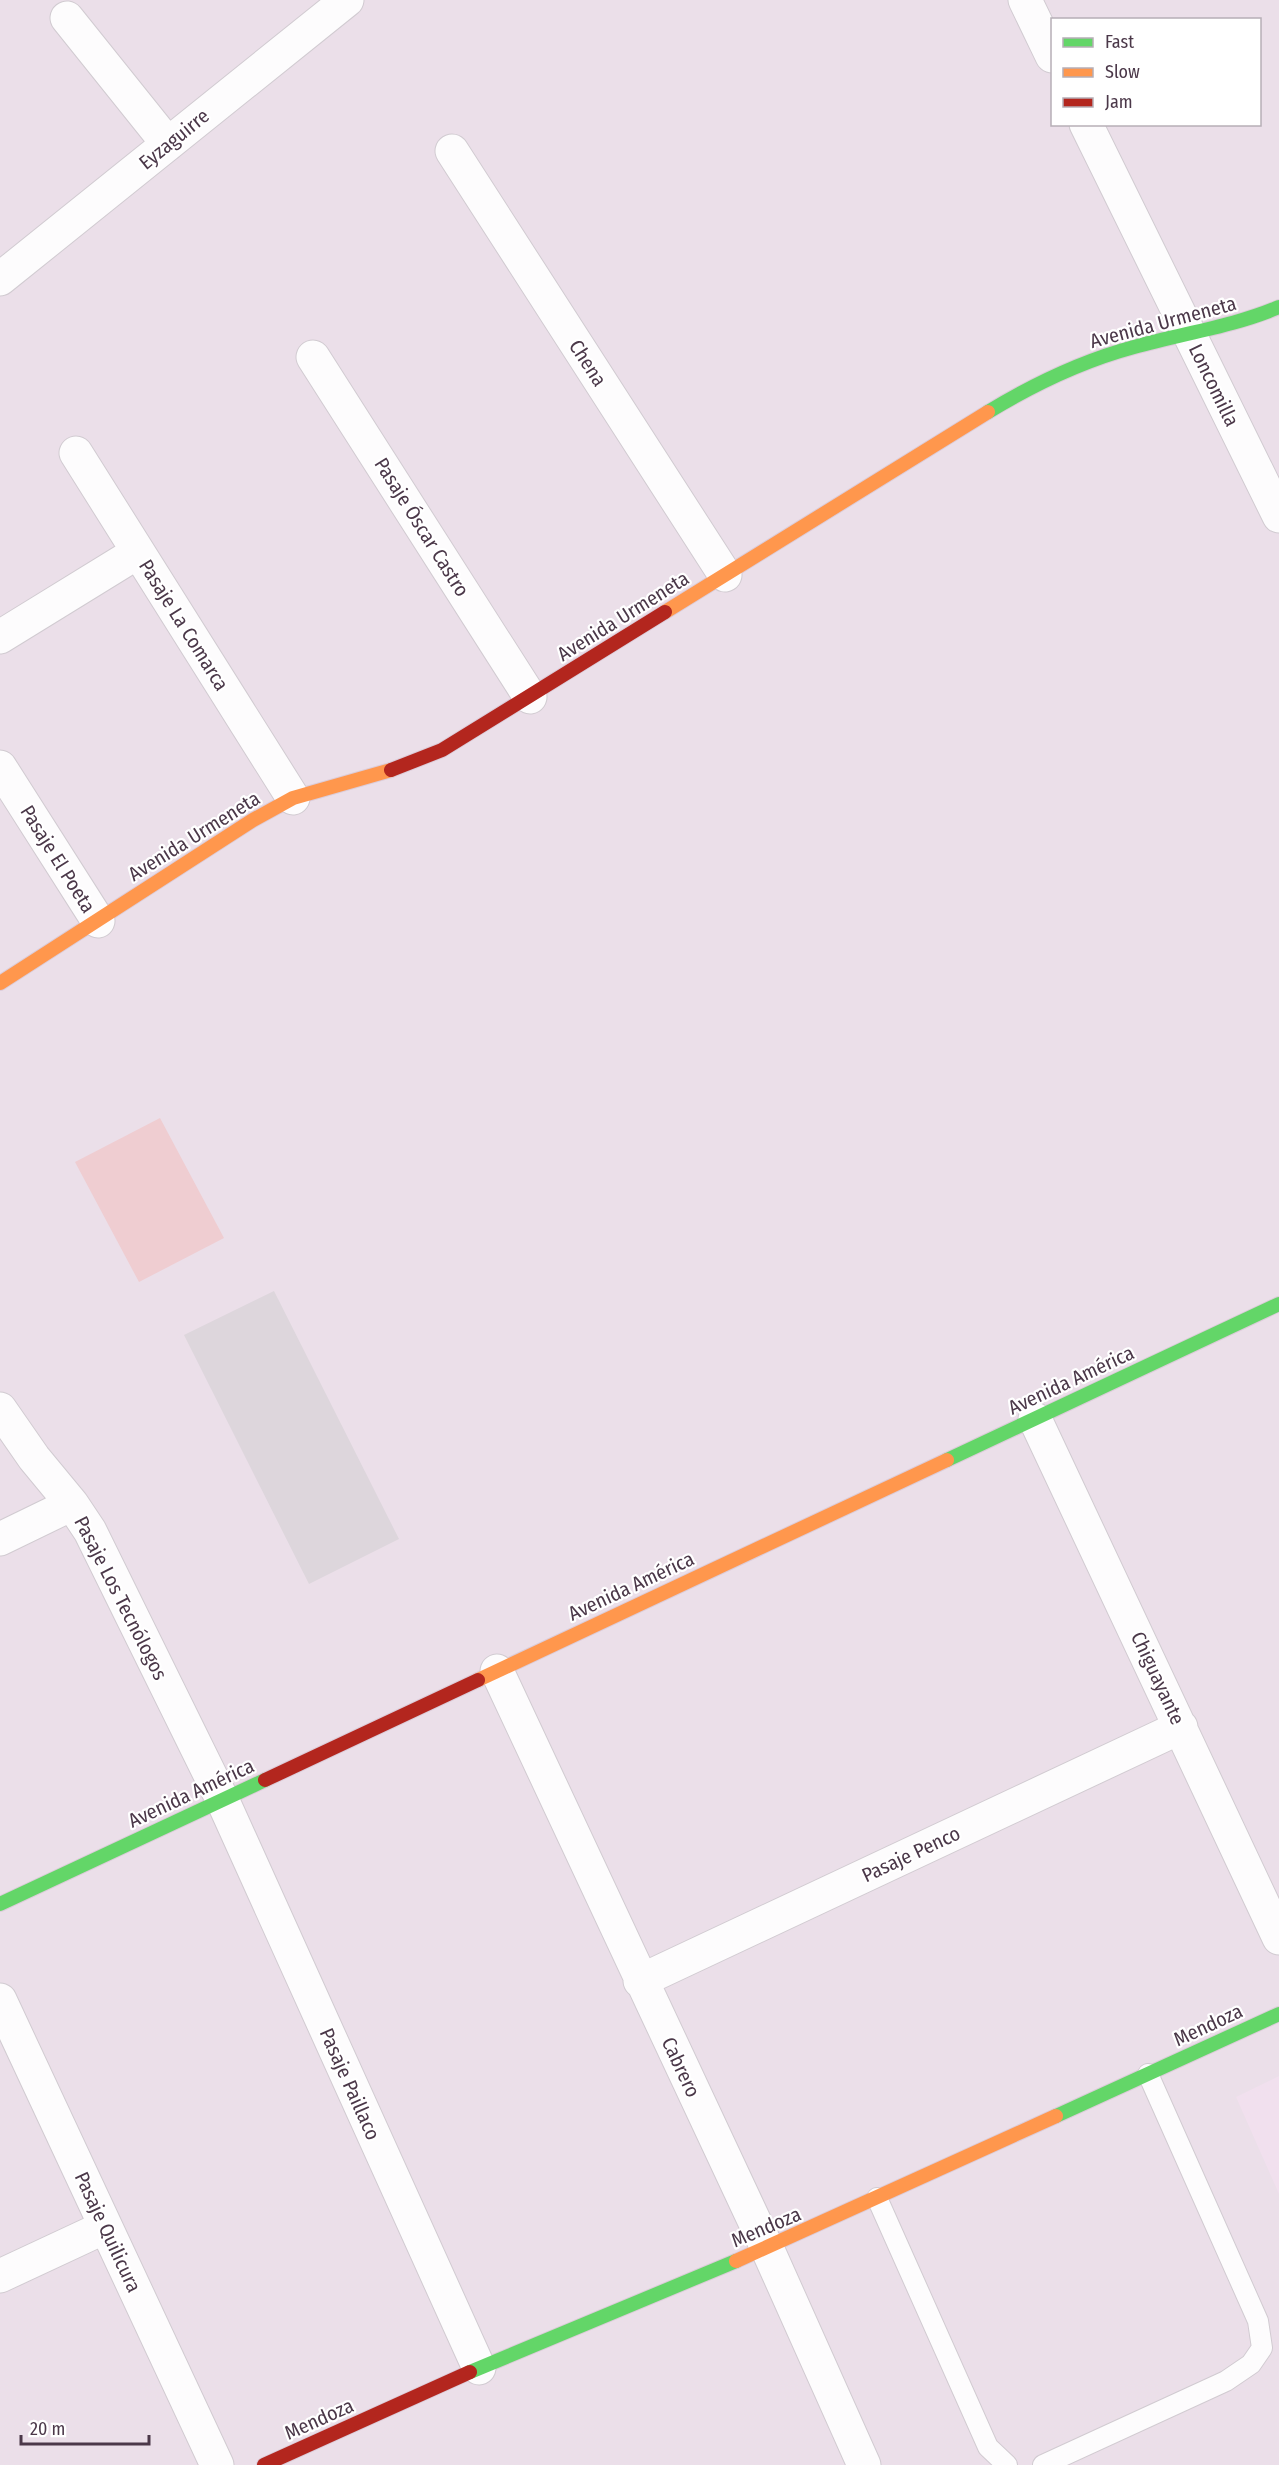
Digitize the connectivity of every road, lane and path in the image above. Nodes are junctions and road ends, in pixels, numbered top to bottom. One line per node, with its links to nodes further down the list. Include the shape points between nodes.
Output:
1 (1025, 0): 4 (street)
2 (341, 2): 6 (street, Eyzaguirre)
3 (67, 18): 6 (street)
4 (1051, 52)
5 (1087, 126): 10 (street, Loncomilla)
6 (168, 144): 8 (street, Eyzaguirre)
7 (452, 151): 15 (street, Chena)
8 (3, 269)
9 (1279, 307): 10 (street, Avenida Urmeneta, via 1241,322)
10 (1189, 333): 13 (street, Loncomilla); 15 (street, Avenida Urmeneta, via 1096,358 1019,393)
11 (313, 357): 17 (street, Pasaje Óscar Castro)
12 (76, 453): 14 (street, Pasaje La Comarca)
13 (1279, 516)
14 (138, 552): 16 (street); 19 (street, Pasaje La Comarca)
15 (724, 575): 17 (street, Avenida Urmeneta)
16 (0, 637)
17 (530, 697): 19 (street, Avenida Urmeneta, via 421,759)
18 (0, 767): 20 (street, Pasaje El Poeta)
19 (292, 798): 20 (street, Avenida Urmeneta)
20 (98, 921): 21 (street, Avenida Urmeneta)
21 (0, 983)
22 (1279, 1304): 24 (street, Avenida América)
23 (0, 1409): 25 (street, Pasaje Los Tecnólogos)
24 (1035, 1419): 27 (street, Avenida América); 28 (street, Chiguayante)
25 (72, 1504): 26 (street); 29 (street, Pasaje Los Tecnólogos, via 90,1531)
26 (0, 1539)
27 (496, 1671): 29 (street, Avenida América); 32 (street, Cabrero)
28 (1181, 1727): 31 (street, Chiguayante); 32 (street, Pasaje Penco)
29 (222, 1799): 30 (street, Avenida América); 40 (street, Pasaje Paillaco)
30 (0, 1904)
31 (1279, 1938)
32 (640, 1981): 38 (street, Cabrero)
33 (0, 2000): 37 (street, Pasaje Quilicura)
34 (1279, 2014): 35 (street, Mendoza)
35 (1148, 2074): 36 (street, Mendoza); 45 (lane, via 1258,2321 1262,2348 1251,2364 1226,2381)
36 (877, 2198): 38 (street, Mendoza); 44 (lane, via 988,2447)
37 (105, 2227): 39 (street); 41 (street, Pasaje Quilicura)
38 (767, 2248): 40 (street, Mendoza); 43 (street, Cabrero)
39 (0, 2276)
40 (479, 2368): 42 (street, Mendoza)
41 (217, 2465)
42 (264, 2465)
43 (864, 2465)
44 (1007, 2465)
45 (1043, 2465)

